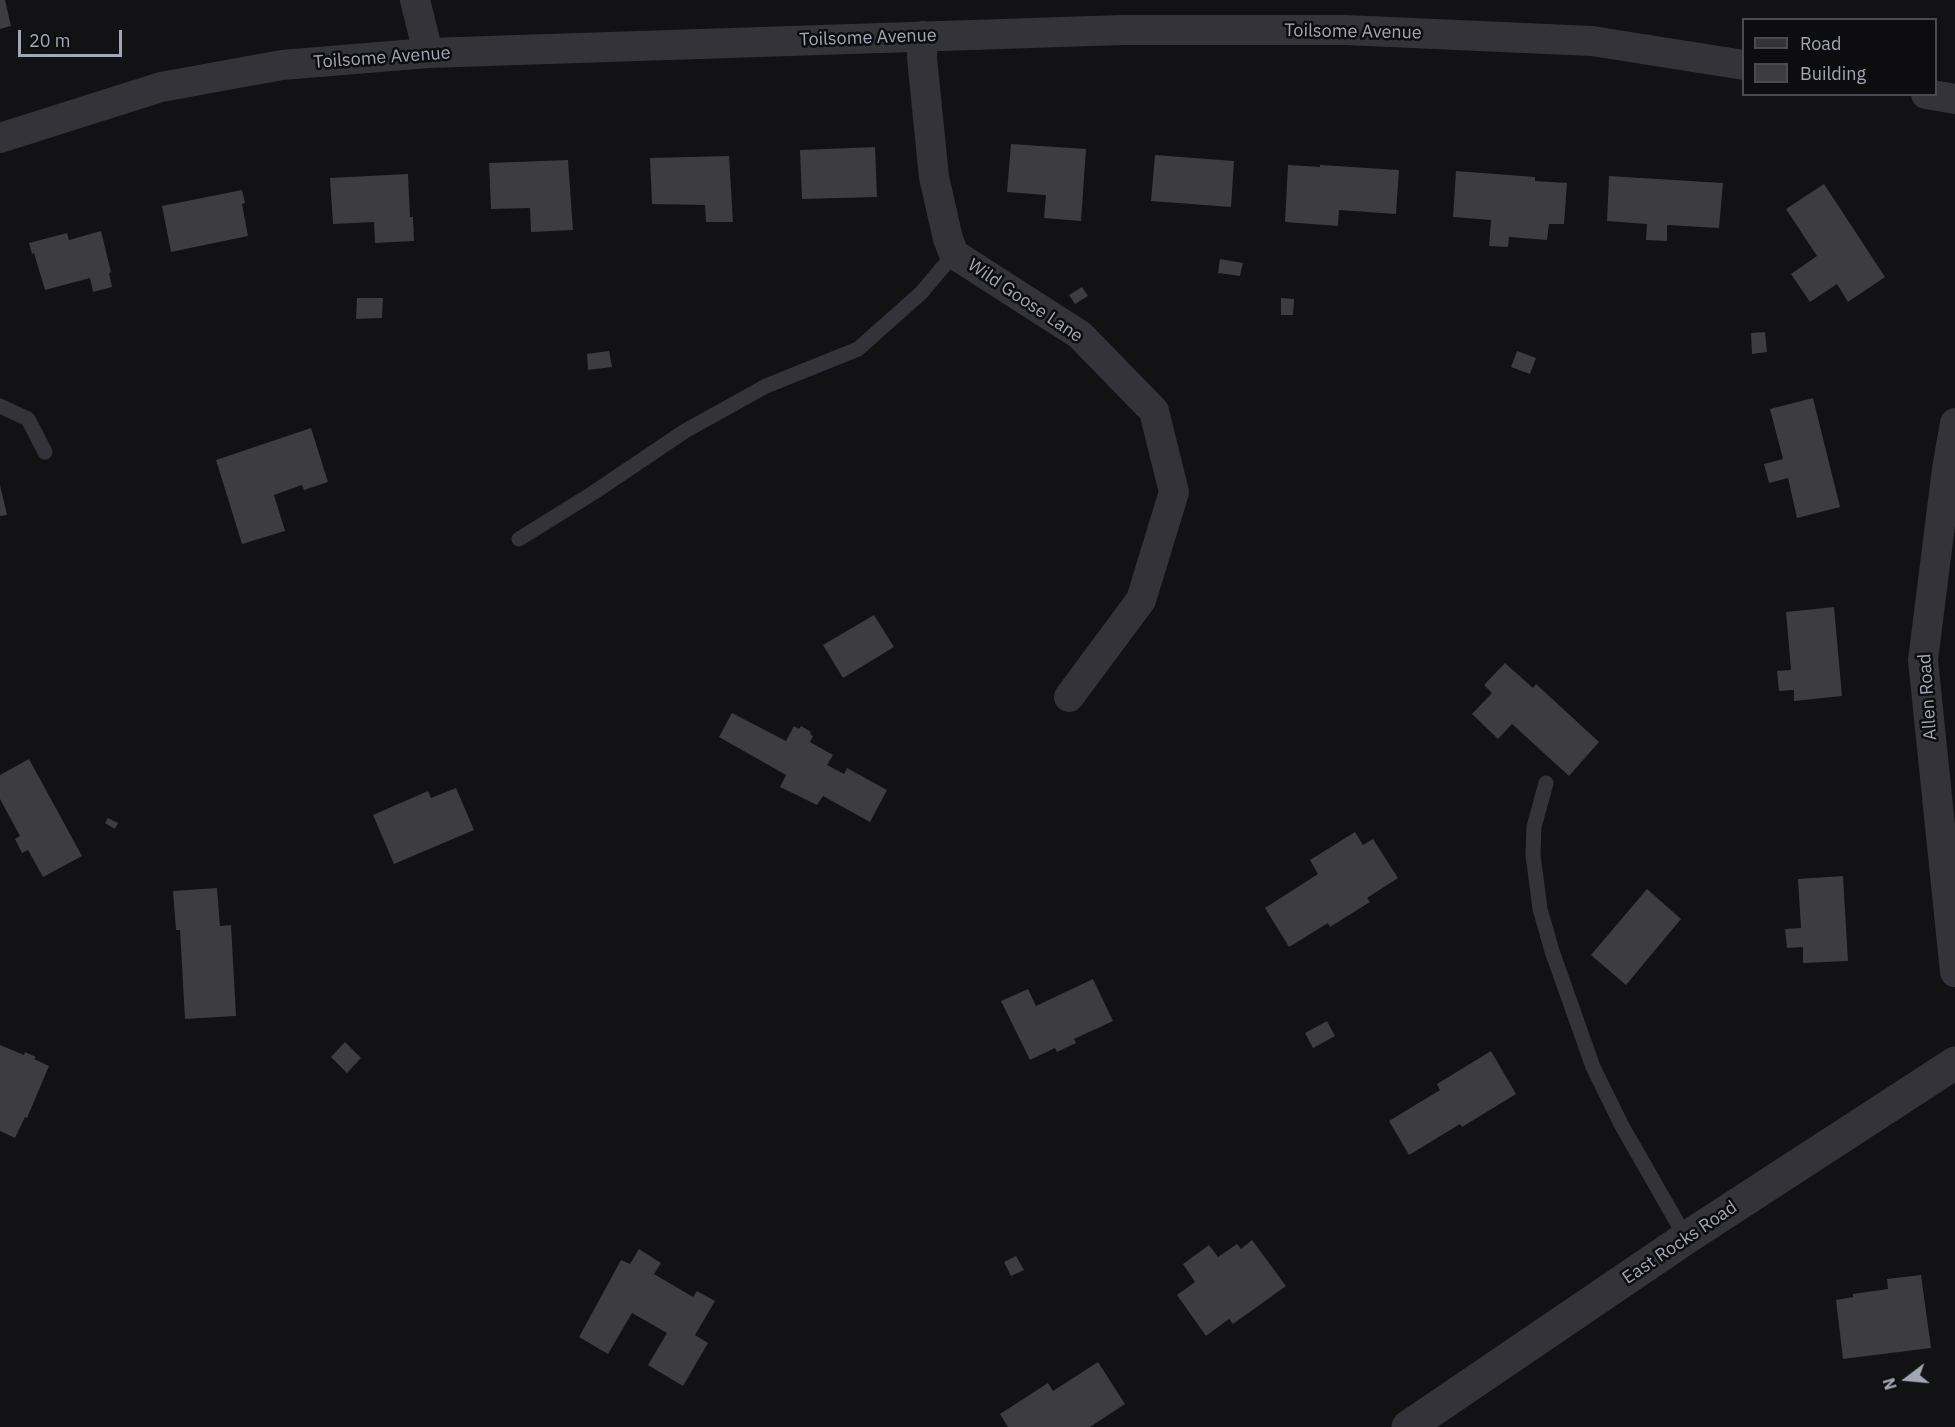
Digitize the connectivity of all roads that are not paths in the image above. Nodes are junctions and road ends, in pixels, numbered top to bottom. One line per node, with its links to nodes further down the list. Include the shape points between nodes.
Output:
1 (416, 0): 3 (street)
2 (923, 36): 3 (street, Toilsome Avenue); 4 (street, Toilsome Avenue, via 1122,30 1344,30 1592,41); 8 (street, Wild Goose Lane, via 934,177)
3 (428, 53): 7 (street, Toilsome Avenue, via 282,65 161,87)
4 (1742, 65)
5 (1937, 96): 6 (street)
6 (1955, 99)
7 (0, 138)
8 (954, 254): 12 (lane, via 921,293 858,349 766,386 685,431); 13 (street, Wild Goose Lane, via 1080,335 1154,411 1174,492 1141,600)
9 (0, 406): 11 (lane, via 28,419)
10 (1955, 423): 15 (street, Allen Road, via 1923,660)
11 (45, 452)
12 (519, 539)
13 (1069, 697)
14 (1546, 783): 17 (lane, via 1534,827 1533,855 1540,909 1552,951 1593,1067)
15 (1955, 972)
16 (1955, 1063): 17 (street, East Rocks Road)
17 (1686, 1238): 18 (street, East Rocks Road)
18 (1408, 1427)

